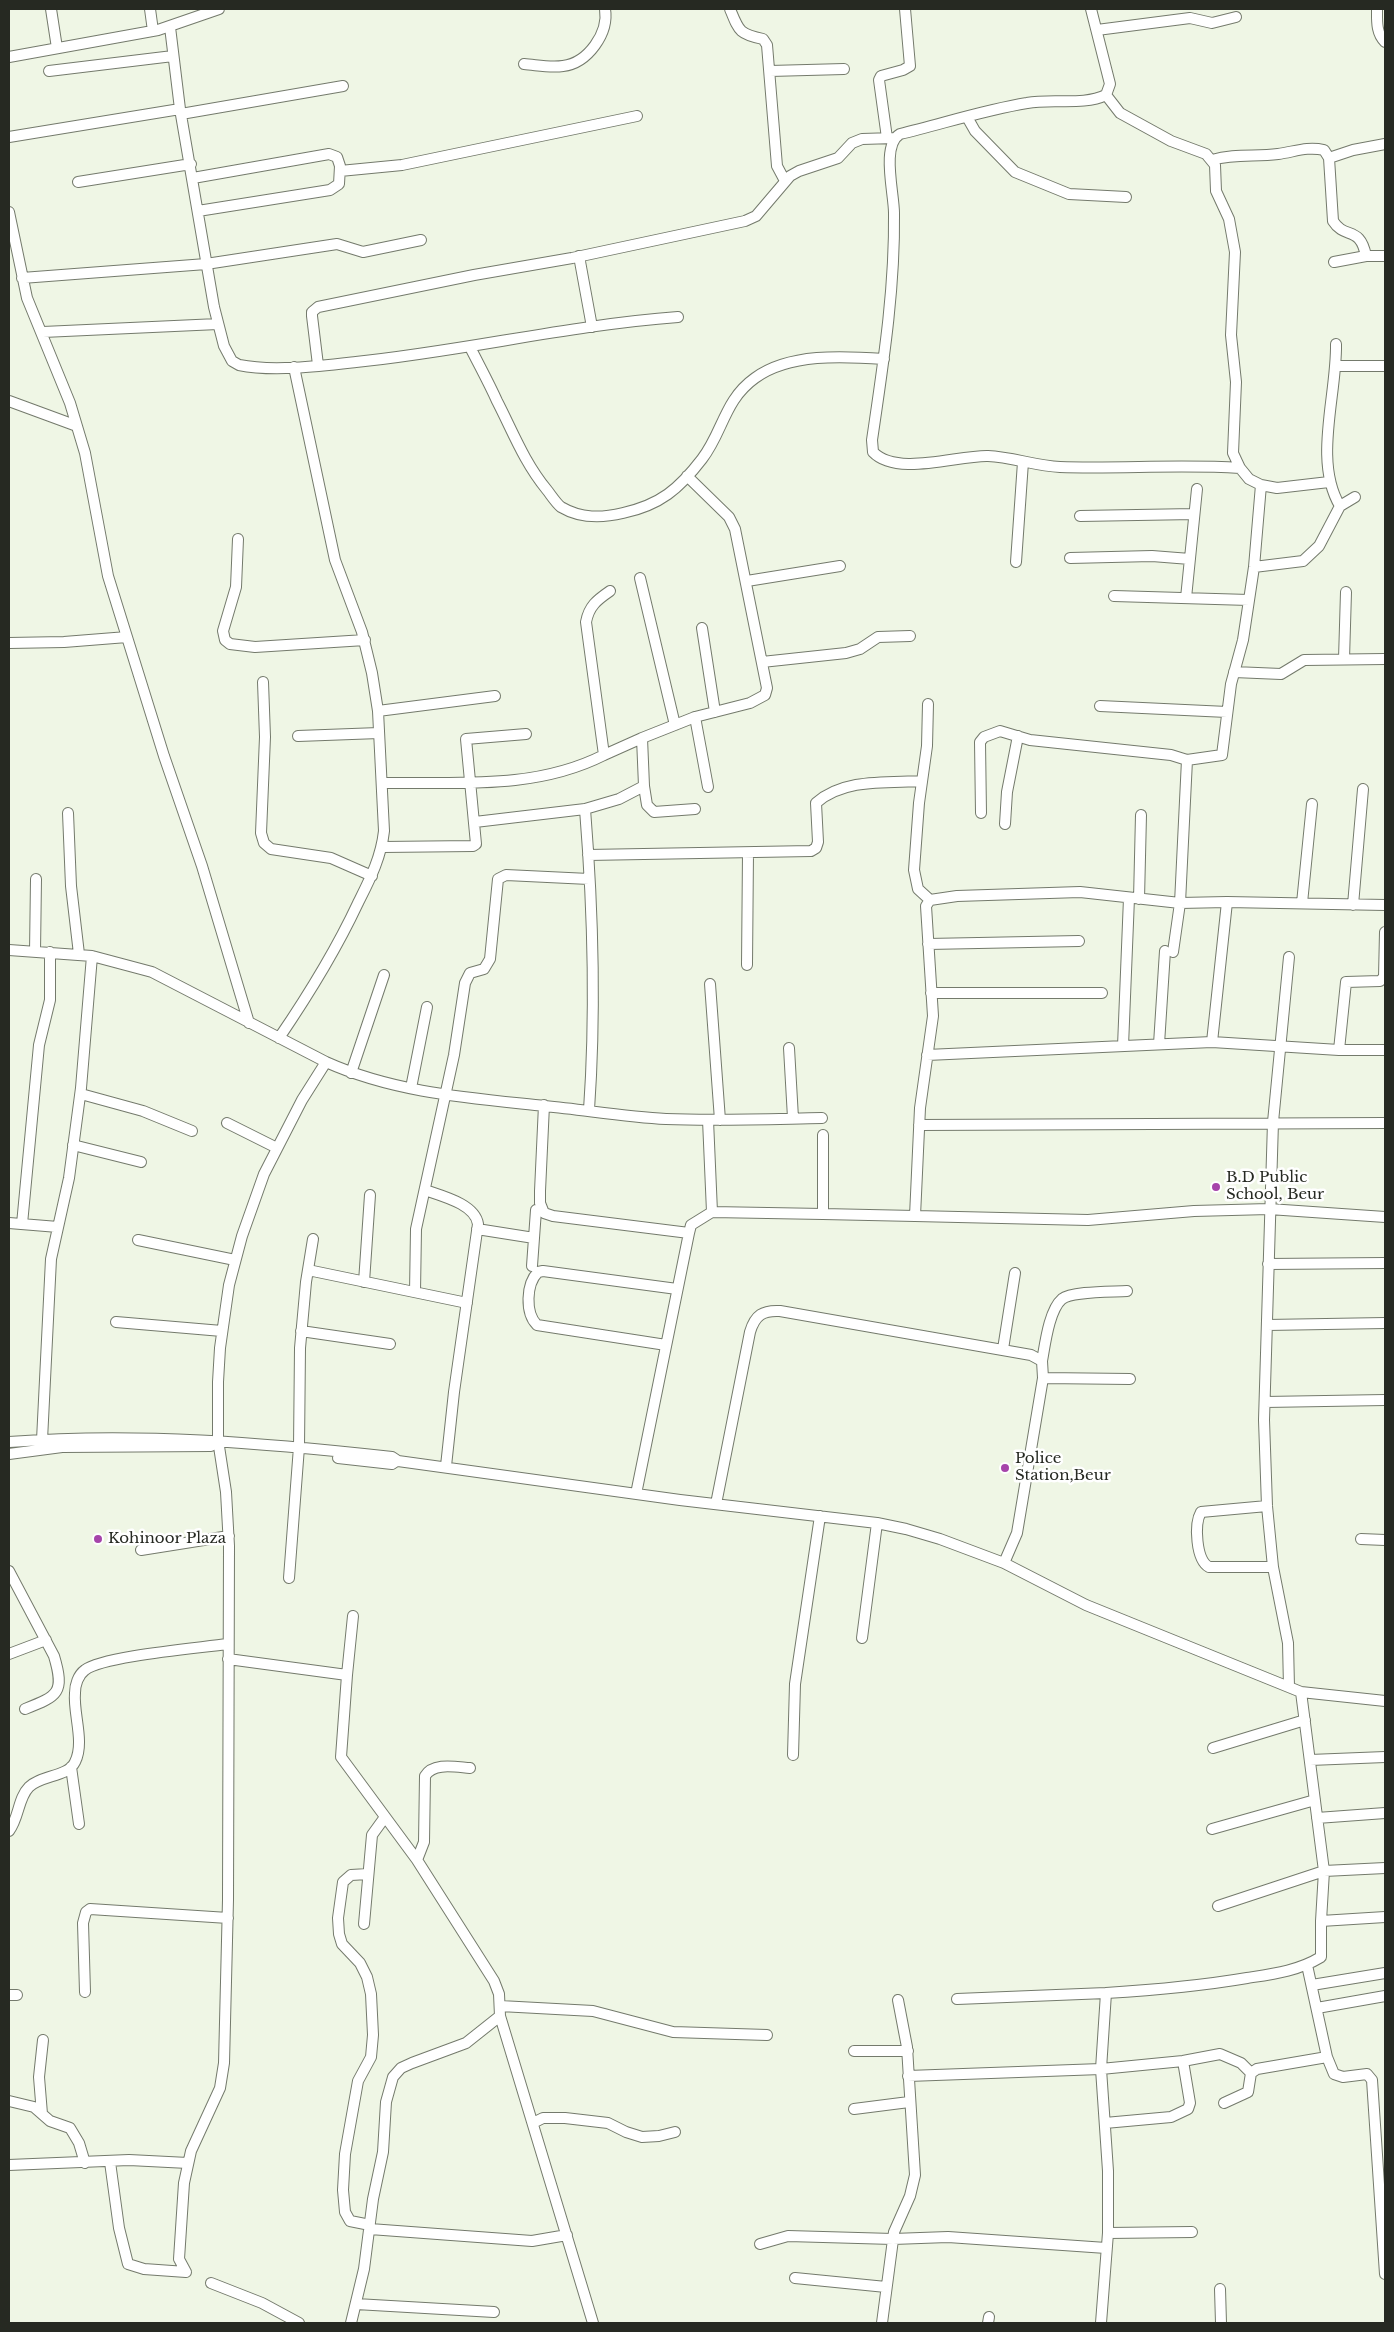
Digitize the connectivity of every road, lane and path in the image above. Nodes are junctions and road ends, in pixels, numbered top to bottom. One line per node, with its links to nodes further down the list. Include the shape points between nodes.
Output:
1 (51, 9): 14 (street)
2 (150, 9): 12 (street)
3 (217, 9): 10 (street)
4 (605, 9): 17 (street, via 605,25 600,38 575,63 552,67)
5 (730, 9): 20 (street, via 738,30 744,35 763,39 769,53)
6 (905, 9): 27 (street, via 910,66 881,76 879,80)
7 (1092, 9): 11 (street)
8 (1377, 9): 13 (street, via 1378,31)
9 (1236, 17): 11 (street, via 1212,23 1190,18)
10 (170, 27): 12 (street); 15 (street)
11 (1097, 30): 22 (street, via 1110,84)
12 (153, 31): 14 (street)
13 (1385, 42)
14 (57, 48): 16 (street)
15 (173, 56): 19 (street); 23 (street)
16 (9, 57)
17 (524, 64)
18 (844, 70): 20 (street)
19 (50, 71)
20 (770, 71): 34 (street, via 777,166)
21 (344, 86): 23 (street)
22 (1106, 95): 25 (street, via 1092,100 1029,102); 30 (street, via 1120,113 1138,125 1206,154)
23 (180, 112): 26 (street); 31 (street)
24 (637, 116): 32 (street, via 402,165)
25 (967, 117): 27 (street); 36 (street, via 975,131 1015,172 1069,194)
26 (9, 137)
27 (890, 138): 34 (street, via 857,141 838,158 799,171); 53 (street, via 894,212 892,285)
28 (1385, 144): 29 (street)
29 (1329, 158): 30 (street, via 1324,150 1311,148); 42 (street, via 1333,221 1336,226 1360,238)
30 (1212, 160): 61 (street, via 1216,191 1229,219 1235,252 1231,335 1236,382 1233,453)
31 (190, 164): 33 (street); 35 (street)
32 (340, 171): 33 (street, via 337,157 329,154); 37 (street, via 339,184 330,190)
33 (193, 178): 37 (street)
34 (785, 181): 41 (street, via 756,216 745,221)
35 (78, 182)
36 (1126, 197)
37 (198, 211): 45 (street)
38 (9, 212): 40 (street)
39 (421, 240): 45 (street, via 359,252 338,244)
40 (13, 250): 46 (street)
41 (579, 256): 49 (street); 54 (street, via 318,307 312,316)
42 (1366, 256): 43 (street); 44 (street)
43 (1385, 256)
44 (1334, 262)
45 (206, 264): 46 (street); 48 (street)
46 (22, 278): 50 (street, via 27,298)
47 (678, 317): 49 (street)
48 (218, 324): 50 (street); 57 (street, via 228,356 239,365)
49 (592, 327): 52 (street)
50 (43, 332): 59 (street)
51 (1336, 344): 55 (street)
52 (470, 347): 54 (street, via 384,360); 62 (street, via 516,443 560,506 586,517 613,516 653,505 669,495)
53 (884, 359): 60 (street, via 872,440 873,452 877,456 921,464 990,456); 62 (street, via 847,356 802,361 781,365 756,377 726,410 712,444)
54 (318, 365): 57 (street)
55 (1336, 366): 56 (street); 63 (street, via 1327,453)
56 (1385, 366)
57 (294, 367): 86 (street, via 336,560)
58 (9, 401): 59 (street)
59 (77, 426): 84 (street, via 98,512 103,556)
60 (1023, 462): 61 (street, via 1118,469); 73 (street)
61 (1240, 468): 64 (street)
62 (687, 476): 77 (street, via 729,517 735,529)
63 (1329, 482): 64 (street, via 1277,488); 67 (street)
64 (1261, 485): 75 (street)
65 (1197, 489): 68 (street)
66 (1355, 497): 67 (street)
67 (1340, 506): 75 (street, via 1319,546 1303,560)
68 (1194, 514): 69 (street); 72 (street)
69 (1080, 516)
70 (238, 539): 86 (street, via 236,587 222,630 230,644 255,647)
71 (1070, 558): 72 (street, via 1152,556)
72 (1190, 559): 81 (street)
73 (1016, 562)
74 (840, 566): 77 (street)
75 (1254, 567): 82 (street)
76 (640, 578): 100 (street)
77 (747, 581): 90 (street)
78 (610, 591): 106 (street, via 594,602 588,610 586,622)
79 (1346, 592): 88 (street)
80 (1114, 596): 81 (street)
81 (1186, 598): 82 (street)
82 (1249, 600): 91 (street)
83 (702, 628): 97 (street)
84 (127, 636): 87 (street); 150 (street)
85 (910, 636): 90 (street, via 878,637 860,649 846,653)
86 (365, 640): 96 (street)
87 (9, 643)
88 (1344, 659): 89 (street); 91 (street, via 1304,660 1281,674)
89 (1385, 659)
90 (762, 662): 97 (street, via 767,688 765,695 750,703)
91 (1234, 672): 98 (street)
92 (263, 682): 125 (street, via 261,833 264,843 272,849 331,858)
93 (495, 696): 96 (street)
94 (928, 704): 108 (street)
95 (1100, 706): 98 (street)
96 (378, 711): 101 (street)
97 (716, 712): 99 (street)
98 (1227, 712): 107 (street, via 1222,755)
99 (695, 717): 100 (street); 112 (street)
100 (675, 725): 105 (street)
101 (379, 733): 103 (street); 110 (street)
102 (526, 734): 109 (street, via 466,739)
103 (298, 736)
104 (1018, 736): 107 (street, via 1171,755); 118 (street, via 1000,731 980,742); 121 (street, via 1007,792)
105 (642, 738): 106 (street); 111 (street)
106 (604, 754): 109 (street, via 556,774 510,781)
107 (1188, 760): 131 (street)
108 (922, 781): 123 (street, via 856,785 823,796 815,808 816,848 798,853); 129 (street, via 914,870 918,889)
109 (469, 782): 110 (street); 120 (street)
110 (383, 783): 122 (street)
111 (644, 786): 115 (street, via 619,799); 116 (street, via 647,805 654,812)
112 (708, 787)
113 (1363, 789): 133 (street)
114 (1312, 804): 132 (street)
115 (584, 809): 120 (street); 124 (street)
116 (695, 810)
117 (68, 813): 141 (street)
118 (981, 813)
119 (1141, 815): 128 (street)
120 (475, 822): 122 (street, via 477,840 473,846)
121 (1005, 824)
122 (382, 847): 125 (street)
123 (748, 854): 124 (street); 144 (street)
124 (588, 855): 127 (street)
125 (372, 876): 151 (street, via 325,968)
126 (36, 879): 139 (street)
127 (589, 879): 164 (street, via 506,875 498,879 490,959 484,968 470,973 464,983); 166 (street, via 593,1009)
128 (1134, 898): 129 (street, via 1080,892 957,896); 131 (street); 154 (street)
129 (930, 900): 137 (street, via 926,906)
130 (1227, 902): 131 (street); 132 (street); 152 (street)
131 (1180, 903): 153 (street, via 1169,951)
132 (1302, 903): 133 (street)
133 (1353, 904): 134 (street)
134 (1385, 905)
135 (1385, 932): 157 (street, via 1384,977 1380,981 1346,982)
136 (1079, 941): 137 (street)
137 (928, 944): 147 (street)
138 (9, 950): 139 (street)
139 (35, 952): 140 (street)
140 (50, 952): 141 (street); 189 (street, via 50,1000 39,1045)
141 (78, 954): 142 (street)
142 (92, 956): 150 (street, via 152,972); 163 (street, via 86,1055)
143 (1289, 957): 155 (street)
144 (747, 965)
145 (384, 975): 161 (street)
146 (710, 984): 170 (street)
147 (931, 993): 148 (street); 159 (street, via 933,1016)
148 (1102, 993)
149 (427, 1007): 162 (street)
150 (249, 1022): 151 (street)
151 (279, 1038): 160 (street)
152 (1212, 1042): 153 (street); 155 (street)
153 (1159, 1044): 154 (street)
154 (1122, 1046): 159 (street)
155 (1280, 1047): 157 (street); 171 (street)
156 (789, 1048): 167 (street)
157 (1339, 1050): 158 (street)
158 (1385, 1050)
159 (927, 1055): 174 (street)
160 (326, 1062): 161 (street); 178 (street)
161 (351, 1073): 162 (street)
162 (411, 1088): 164 (street)
163 (80, 1094): 175 (street, via 143,1111); 177 (street)
164 (445, 1094): 165 (street); 180 (street)
165 (544, 1106): 166 (street); 192 (street, via 540,1203 544,1213)
166 (589, 1110): 169 (street, via 632,1117)
167 (793, 1118): 168 (street); 170 (street)
168 (822, 1118)
169 (708, 1120): 170 (street); 184 (street)
170 (720, 1120)
171 (1273, 1122): 173 (street); 174 (street); 182 (street)
172 (227, 1123): 178 (street)
173 (1385, 1123)
174 (919, 1125): 186 (street)
175 (192, 1131)
176 (823, 1135): 185 (street)
177 (73, 1145): 179 (street); 190 (street, via 70,1178)
178 (277, 1148): 196 (street, via 250,1210)
179 (141, 1162)
180 (425, 1190): 191 (street, via 469,1210 477,1217); 205 (street, via 415,1242)
181 (370, 1195): 202 (street)
182 (1269, 1209): 186 (street, via 1088,1220); 187 (street); 198 (street)
183 (536, 1210): 193 (street)
184 (712, 1212): 185 (street); 192 (street, via 691,1225)
185 (823, 1214): 186 (street)
186 (915, 1216)
187 (1385, 1217)
188 (9, 1222): 189 (street)
189 (22, 1224): 190 (street)
190 (58, 1226): 220 (street, via 51,1259)
191 (478, 1229): 193 (street); 206 (street)
192 (689, 1233): 203 (street)
193 (534, 1238): 199 (street)
194 (312, 1239): 200 (street)
195 (138, 1240): 196 (street)
196 (235, 1260): 210 (street)
197 (1385, 1263): 198 (street)
198 (1268, 1264): 209 (street)
199 (532, 1266)
200 (308, 1270): 202 (street); 211 (street)
201 (1015, 1273): 214 (street)
202 (364, 1282): 205 (street)
203 (678, 1289): 213 (street); 213 (street, via 543,1271 538,1272 532,1281 529,1295 530,1315 537,1325)
204 (1127, 1290): 215 (street, via 1062,1299 1048,1329)
205 (414, 1292): 206 (street)
206 (467, 1303): 225 (street)
207 (116, 1322): 210 (street)
208 (1385, 1323): 209 (street)
209 (1267, 1325): 219 (street)
210 (222, 1331): 222 (street, via 218,1382)
211 (301, 1331): 212 (street); 223 (street)
212 (390, 1344)
213 (666, 1345): 226 (street)
214 (1003, 1349): 215 (street); 227 (street, via 780,1311 763,1312 756,1317 750,1332)
215 (1042, 1361): 216 (street)
216 (1044, 1378): 217 (street); 235 (street, via 1017,1533)
217 (1130, 1379)
218 (1385, 1400): 219 (street)
219 (1265, 1402): 228 (street)
220 (42, 1440): 221 (street); 222 (street)
221 (9, 1442)
222 (219, 1443): 223 (street); 224 (street, via 62,1447); 231 (street)
223 (299, 1449): 225 (street, via 392,1464 398,1461); 238 (street)
224 (9, 1454)
225 (446, 1466): 226 (street)
226 (636, 1494): 227 (street)
227 (716, 1504): 229 (street)
228 (1267, 1506): 236 (street); 236 (street, via 1201,1512 1197,1524 1200,1559 1209,1567)
229 (820, 1516): 230 (street); 252 (street, via 795,1684)
230 (877, 1524): 235 (street, via 940,1539); 240 (street)
231 (229, 1536): 234 (street); 242 (street)
232 (1361, 1539): 233 (street)
233 (1385, 1540)
234 (140, 1550)
235 (1004, 1563): 246 (street, via 1086,1605)
236 (1273, 1567): 246 (street, via 1288,1643)
237 (9, 1571): 241 (street)
238 (289, 1578)
239 (352, 1616): 245 (street)
240 (862, 1638)
241 (46, 1640): 243 (street); 249 (street, via 58,1669 58,1690 48,1700)
242 (227, 1644): 244 (street); 255 (street, via 106,1661 84,1670 76,1687 78,1742 75,1763)
243 (9, 1654)
244 (228, 1659): 245 (street); 270 (street)
245 (347, 1675): 259 (street, via 341,1757)
246 (1289, 1687): 247 (street)
247 (1301, 1692): 248 (street); 250 (street)
248 (1385, 1701)
249 (25, 1709)
250 (1305, 1720): 251 (street); 254 (street)
251 (1213, 1748)
252 (792, 1755)
253 (1385, 1757): 254 (street)
254 (1310, 1760): 257 (street)
255 (71, 1767): 261 (street); 263 (street, via 29,1787)
256 (470, 1768): 264 (street, via 434,1768 425,1776 424,1842)
257 (1315, 1800): 260 (street); 262 (street)
258 (1385, 1813): 260 (street)
259 (385, 1817): 264 (street); 267 (street, via 372,1835)
260 (1317, 1818): 266 (street)
261 (78, 1824)
262 (1212, 1829)
263 (9, 1831)
264 (417, 1860): 282 (street, via 489,1970 499,1994)
265 (1385, 1868): 266 (street)
266 (1324, 1871): 268 (street); 271 (street)
267 (368, 1874): 272 (street); 305 (street, via 351,1875 344,1882 338,1926 342,1944 364,1968 371,1994 372,2051 356,2089 346,2146 343,2190 345,2212 350,2221)
268 (1218, 1906)
269 (1385, 1917): 271 (street)
270 (228, 1918): 276 (street, via 90,1909 83,1923); 303 (street, via 223,2076 215,2103)
271 (1321, 1920): 273 (street, via 1321,1957)
272 (364, 1924)
273 (1307, 1965): 275 (street); 277 (street, via 1189,1988)
274 (1385, 1973): 275 (street)
275 (1312, 1985): 281 (street)
276 (85, 1992)
277 (1106, 1993): 279 (street); 289 (street)
278 (1385, 1996): 281 (street)
279 (957, 1999)
280 (898, 2000): 286 (street)
281 (1317, 2008): 287 (street)
282 (500, 2011): 283 (street, via 592,2011 673,2032); 298 (street); 305 (street, via 466,2043 412,2062 400,2068 393,2077 386,2102 383,2152)
283 (767, 2035)
284 (43, 2040): 296 (street, via 39,2077)
285 (854, 2051): 286 (street)
286 (908, 2051): 291 (street)
287 (1327, 2057): 290 (street, via 1263,2067); 300 (street, via 1337,2076 1367,2074 1372,2080)
288 (1183, 2061): 289 (street); 290 (street, via 1220,2054 1241,2063); 297 (street, via 1190,2103 1188,2109 1171,2117)
289 (1101, 2070): 291 (street); 297 (street)
290 (1251, 2073): 294 (street, via 1248,2092)
291 (908, 2076): 293 (street)
292 (9, 2101): 296 (street, via 34,2107)
293 (909, 2102): 295 (street); 309 (street, via 913,2185)
294 (1224, 2103)
295 (854, 2109)
296 (42, 2114): 302 (street, via 75,2134)
297 (1105, 2123): 307 (street)
298 (533, 2124): 299 (street, via 543,2118 565,2118 608,2123 642,2137); 308 (street)
299 (675, 2132)
300 (1381, 2151): 312 (street)
301 (110, 2162): 302 (street); 303 (street); 303 (street, via 119,2228 128,2264 144,2269 186,2272 181,2266 179,2250)
302 (86, 2163): 304 (street)
303 (188, 2163)
304 (9, 2165)
305 (370, 2227): 308 (street, via 532,2241); 317 (street)
306 (1192, 2232): 307 (street)
307 (1108, 2233): 311 (street)
308 (567, 2235): 321 (street)
309 (893, 2240): 310 (street, via 788,2236); 311 (street, via 948,2238); 315 (street)
310 (760, 2244)
311 (1106, 2248): 323 (street)
312 (1385, 2274)
313 (795, 2278): 315 (street)
314 (211, 2283): 319 (street, via 262,2303)
315 (886, 2287): 322 (street)
316 (1220, 2289): 324 (street)
317 (356, 2304): 318 (street); 320 (street)
318 (494, 2312)
319 (299, 2323)
320 (351, 2323)
321 (593, 2323)
322 (882, 2323)
323 (1101, 2323)
324 (1221, 2323)

